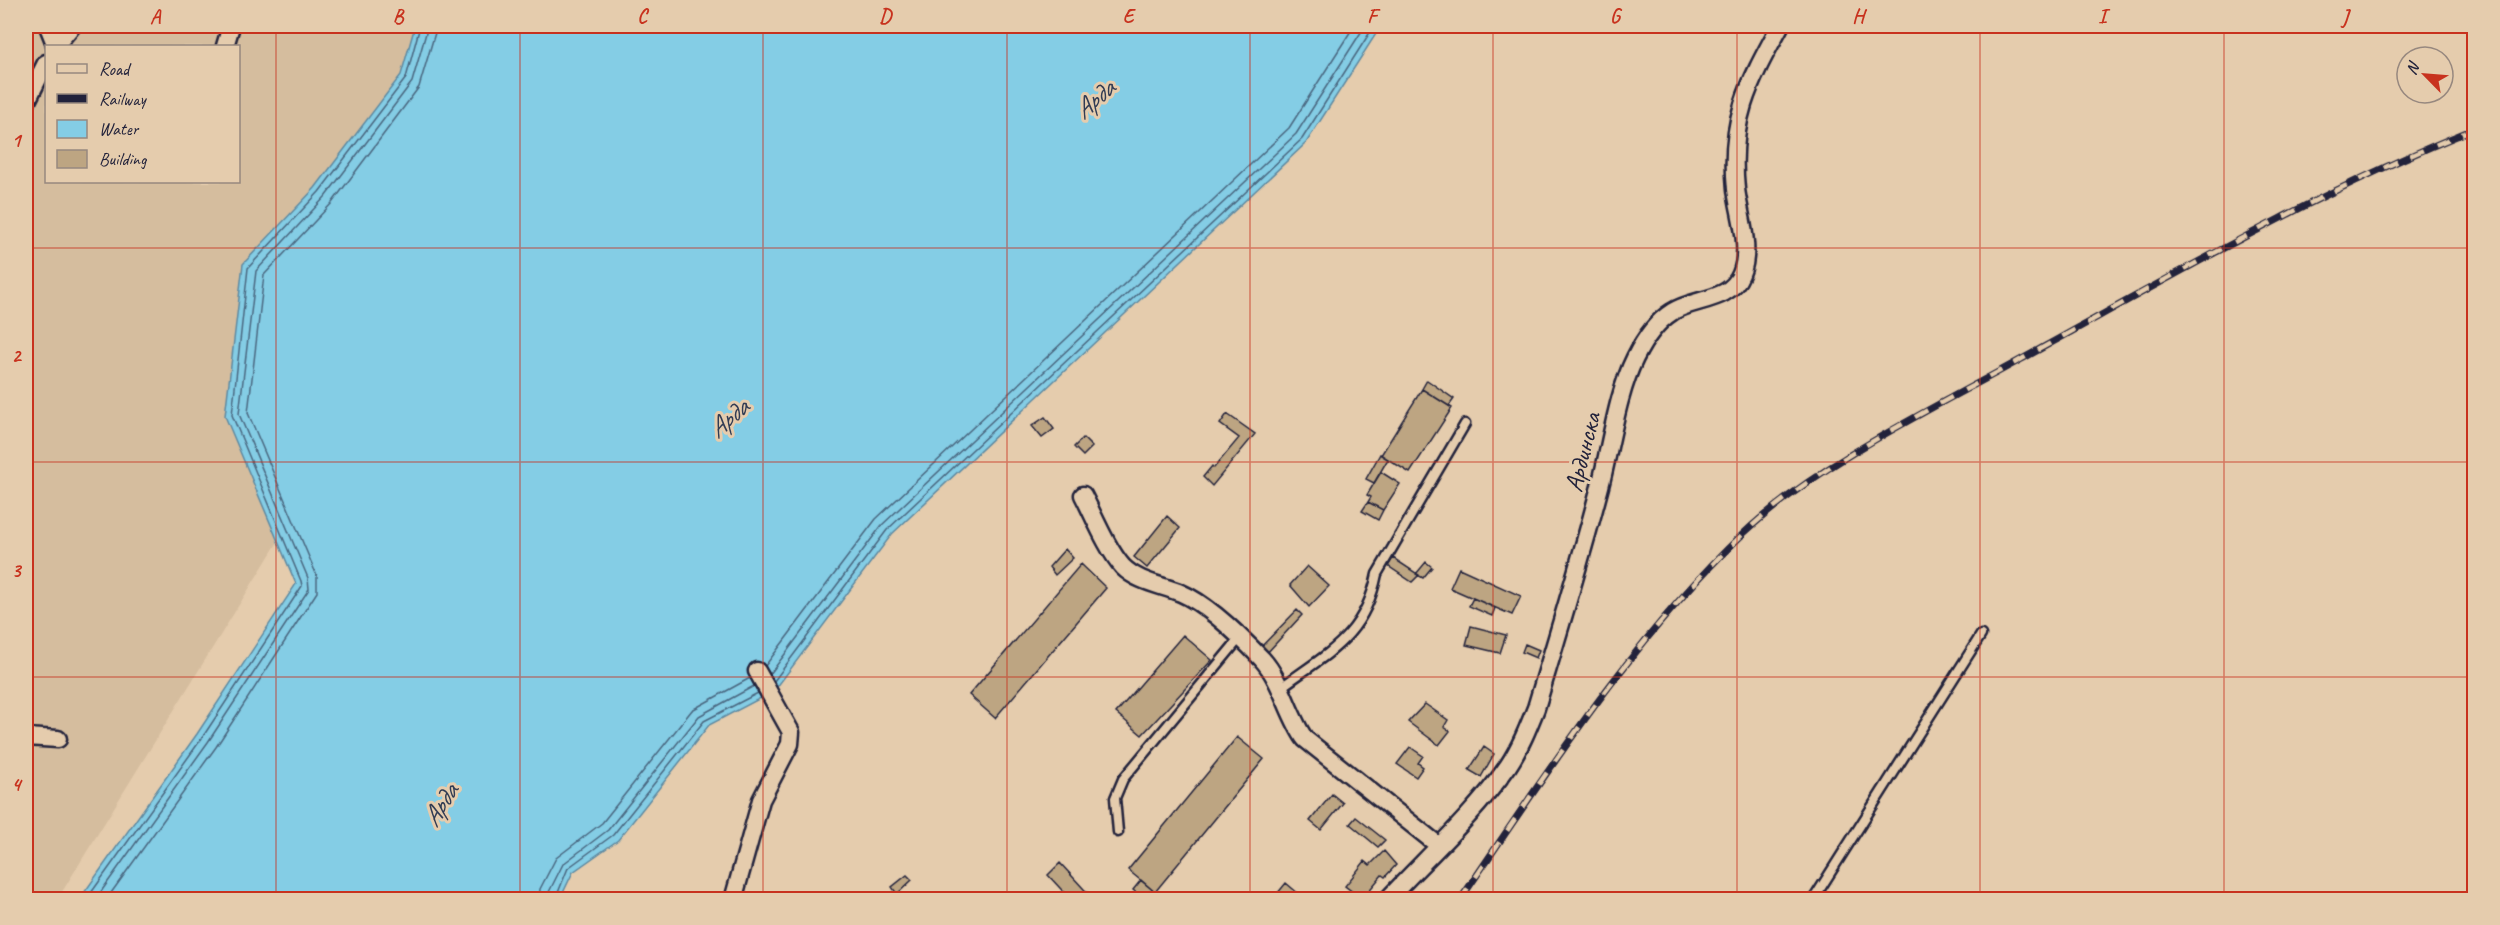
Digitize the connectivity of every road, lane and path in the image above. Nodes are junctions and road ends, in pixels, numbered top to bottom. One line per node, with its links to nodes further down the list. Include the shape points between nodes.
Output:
1 (48, 26): 5 (street)
2 (72, 26): 6 (street)
3 (231, 26): 7 (street)
4 (1780, 26): 19 (street, Ардинска, via 1750,80 1736,129 1736,189 1744,244 1741,274 1735,285 1722,294 1672,312 1646,339 1634,359 1536,708 1508,765 1486,795)
5 (55, 45)
6 (56, 45)
7 (225, 45)
8 (45, 65): 9 (street)
9 (26, 103)
10 (1466, 424): 15 (lane, via 1377,574 1373,595 1351,634)
11 (1083, 495): 13 (street, via 1124,567 1204,606)
12 (1982, 635): 22 (lane)
13 (1239, 639): 15 (street, via 1263,660); 18 (lane, via 1123,779 1116,798)
14 (757, 671): 20 (street, via 791,732 790,744 761,800)
15 (1279, 689): 19 (street, via 1305,739)
16 (26, 737): 17 (street)
17 (58, 739)
18 (1118, 832)
19 (1438, 845): 21 (street, Ардинска)
20 (733, 900)
21 (1387, 900)
22 (1813, 900)

